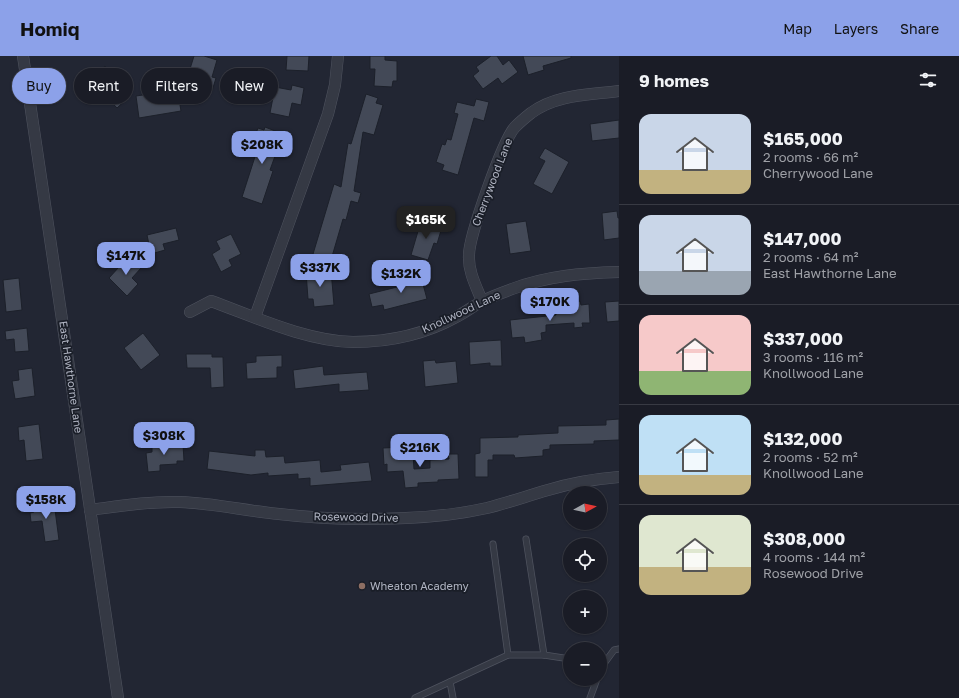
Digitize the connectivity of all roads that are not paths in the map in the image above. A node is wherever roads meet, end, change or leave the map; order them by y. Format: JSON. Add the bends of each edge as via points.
{"nodes":[{"id":1,"x":23,"y":56,"type":"edge"},
{"id":2,"x":338,"y":56,"type":"edge"},
{"id":3,"x":619,"y":91,"type":"edge"},
{"id":4,"x":619,"y":272,"type":"edge"},
{"id":5,"x":482,"y":301,"type":"junction"},
{"id":6,"x":190,"y":312,"type":"dead end"},
{"id":7,"x":255,"y":317,"type":"junction"},
{"id":8,"x":619,"y":477,"type":"edge"},
{"id":9,"x":90,"y":510,"type":"junction"},
{"id":10,"x":526,"y":539,"type":"dead end"},
{"id":11,"x":493,"y":544,"type":"dead end"},
{"id":12,"x":619,"y":649,"type":"edge"},
{"id":13,"x":508,"y":655,"type":"junction"},
{"id":14,"x":544,"y":655,"type":"junction"},
{"id":15,"x":563,"y":658,"type":"edge"},
{"id":16,"x":607,"y":658,"type":"edge"},
{"id":17,"x":450,"y":682,"type":"junction"},
{"id":18,"x":594,"y":686,"type":"edge"},
{"id":19,"x":423,"y":696,"type":"edge"},
{"id":20,"x":118,"y":698,"type":"edge"},
{"id":21,"x":415,"y":698,"type":"edge"},
{"id":22,"x":453,"y":698,"type":"edge"},
{"id":23,"x":590,"y":698,"type":"edge"}],
"edges":[{"from":1,"to":9,"type":"street","name":"East Hawthorne Lane"},
{"from":2,"to":7,"type":"street","via":[[336,85],[328,114]]},
{"from":3,"to":5,"type":"street","name":"Cherrywood Lane","via":[[563,98],[532,112],[515,127],[499,158],[470,244],[469,264]]},
{"from":4,"to":5,"type":"street","name":"Knollwood Lane","via":[[584,273],[552,278],[512,289]]},
{"from":5,"to":7,"type":"street","name":"Knollwood Lane","via":[[434,328],[408,336],[372,341],[351,342],[321,338]]},
{"from":6,"to":7,"type":"street","name":"Knollwood Lane","via":[[211,301]]},
{"from":8,"to":9,"type":"street","name":"Rosewood Drive","via":[[585,481],[506,503],[439,516],[357,519],[314,517],[179,502],[135,503]]},
{"from":9,"to":20,"type":"street","name":"East Hawthorne Lane"},
{"from":10,"to":14,"type":"lane"},
{"from":11,"to":13,"type":"lane"},
{"from":12,"to":16,"type":"lane","via":[[614,650]]},
{"from":13,"to":14,"type":"lane"},
{"from":13,"to":17,"type":"lane"},
{"from":14,"to":15,"type":"lane"},
{"from":17,"to":19,"type":"lane"},
{"from":17,"to":22,"type":"lane"},
{"from":18,"to":23,"type":"lane"},
{"from":19,"to":21,"type":"lane"}]}
